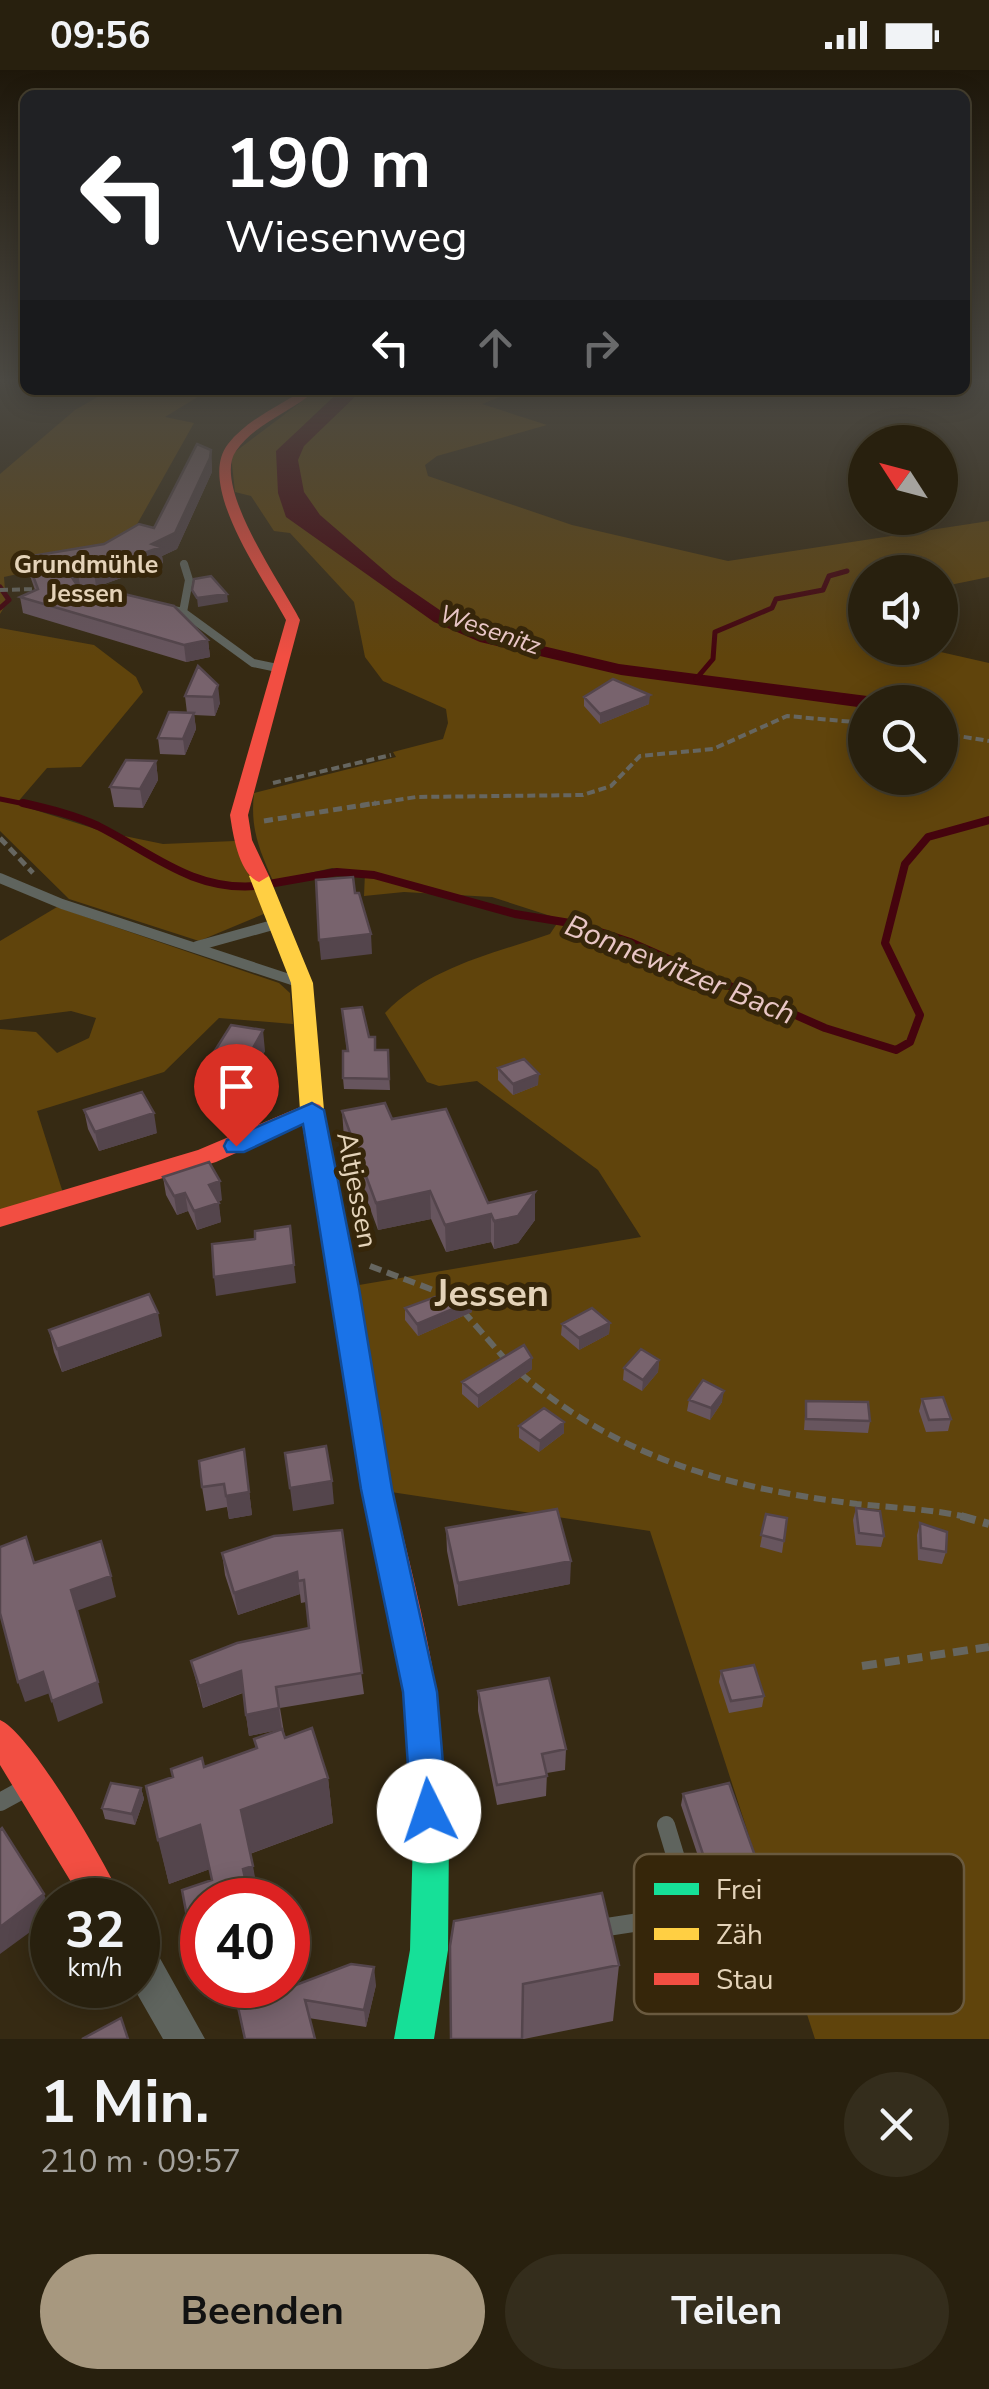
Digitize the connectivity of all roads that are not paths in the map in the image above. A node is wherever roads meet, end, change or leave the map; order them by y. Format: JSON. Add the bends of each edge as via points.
{"nodes":[{"id":1,"x":225,"y":473,"type":"edge"},
{"id":2,"x":184,"y":563,"type":"dead end"},
{"id":3,"x":152,"y":606,"type":"edge"},
{"id":4,"x":182,"y":612,"type":"junction"},
{"id":5,"x":282,"y":670,"type":"junction"},
{"id":6,"x":0,"y":878,"type":"edge"},
{"id":7,"x":281,"y":922,"type":"junction"},
{"id":8,"x":197,"y":946,"type":"junction"},
{"id":9,"x":302,"y":983,"type":"junction"},
{"id":10,"x":312,"y":1110,"type":"junction"},
{"id":11,"x":0,"y":1218,"type":"edge"},
{"id":12,"x":0,"y":1736,"type":"edge"},
{"id":13,"x":34,"y":1784,"type":"junction"},
{"id":14,"x":0,"y":1802,"type":"edge"},
{"id":15,"x":666,"y":1825,"type":"dead end"},
{"id":16,"x":675,"y":1854,"type":"edge"},
{"id":17,"x":90,"y":1878,"type":"edge"},
{"id":18,"x":634,"y":1923,"type":"edge"},
{"id":19,"x":577,"y":1932,"type":"edge"},
{"id":20,"x":160,"y":1996,"type":"edge"},
{"id":21,"x":185,"y":2039,"type":"edge"},
{"id":22,"x":414,"y":2039,"type":"edge"}],
"edges":[{"from":1,"to":5,"type":"street","name":"Altjessen","via":[[240,524],[293,620]]},
{"from":2,"to":4,"type":"lane","via":[[189,580]]},
{"from":3,"to":4,"type":"lane"},
{"from":4,"to":5,"type":"lane","via":[[254,663]]},
{"from":5,"to":7,"type":"street","name":"Altjessen","via":[[239,815],[243,840]]},
{"from":6,"to":8,"type":"lane"},
{"from":7,"to":8,"type":"lane"},
{"from":7,"to":9,"type":"street","name":"Altjessen"},
{"from":8,"to":9,"type":"lane"},
{"from":9,"to":10,"type":"street","name":"Altjessen"},
{"from":10,"to":11,"type":"street","via":[[207,1156]]},
{"from":10,"to":22,"type":"street","name":"Altjessen","via":[[376,1489],[420,1692],[437,1950]]},
{"from":12,"to":13,"type":"street"},
{"from":13,"to":14,"type":"lane"},
{"from":13,"to":17,"type":"street"},
{"from":15,"to":16,"type":"lane"},
{"from":18,"to":19,"type":"lane"},
{"from":20,"to":21,"type":"street"}]}
